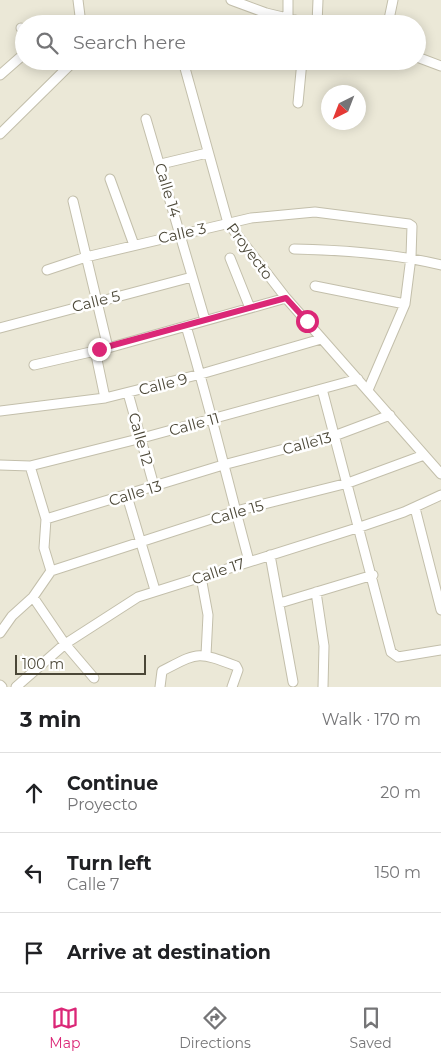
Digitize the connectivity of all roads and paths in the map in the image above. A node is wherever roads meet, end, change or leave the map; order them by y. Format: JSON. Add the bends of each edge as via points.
{"nodes":[{"id":1,"x":78,"y":0,"type":"edge"},
{"id":2,"x":232,"y":0,"type":"edge"},
{"id":3,"x":288,"y":0,"type":"edge"},
{"id":4,"x":318,"y":0,"type":"edge"},
{"id":5,"x":394,"y":0,"type":"edge"},
{"id":6,"x":80,"y":15,"type":"edge"},
{"id":7,"x":279,"y":15,"type":"edge"},
{"id":8,"x":288,"y":15,"type":"edge"},
{"id":9,"x":317,"y":15,"type":"edge"},
{"id":10,"x":390,"y":15,"type":"edge"},
{"id":11,"x":426,"y":60,"type":"edge"},
{"id":12,"x":15,"y":62,"type":"edge"},
{"id":13,"x":441,"y":66,"type":"edge"},
{"id":14,"x":65,"y":70,"type":"edge"},
{"id":15,"x":185,"y":70,"type":"edge"},
{"id":16,"x":301,"y":70,"type":"edge"},
{"id":17,"x":0,"y":74,"type":"edge"},
{"id":18,"x":298,"y":103,"type":"dead end"},
{"id":19,"x":146,"y":119,"type":"dead end"},
{"id":20,"x":0,"y":134,"type":"edge"},
{"id":21,"x":207,"y":153,"type":"junction"},
{"id":22,"x":161,"y":164,"type":"junction"},
{"id":23,"x":110,"y":179,"type":"dead end"},
{"id":24,"x":73,"y":201,"type":"dead end"},
{"id":25,"x":228,"y":223,"type":"junction"},
{"id":26,"x":181,"y":233,"type":"junction"},
{"id":27,"x":134,"y":245,"type":"junction"},
{"id":28,"x":294,"y":250,"type":"dead end"},
{"id":29,"x":86,"y":257,"type":"junction"},
{"id":30,"x":230,"y":258,"type":"dead end"},
{"id":31,"x":411,"y":258,"type":"junction"},
{"id":32,"x":441,"y":265,"type":"edge"},
{"id":33,"x":47,"y":270,"type":"dead end"},
{"id":34,"x":192,"y":277,"type":"junction"},
{"id":35,"x":315,"y":286,"type":"dead end"},
{"id":36,"x":286,"y":298,"type":"junction"},
{"id":37,"x":95,"y":301,"type":"junction"},
{"id":38,"x":405,"y":304,"type":"junction"},
{"id":39,"x":250,"y":308,"type":"junction"},
{"id":40,"x":205,"y":320,"type":"junction"},
{"id":41,"x":186,"y":326,"type":"junction"},
{"id":42,"x":0,"y":328,"type":"edge"},
{"id":43,"x":322,"y":339,"type":"junction"},
{"id":44,"x":108,"y":348,"type":"junction"},
{"id":45,"x":95,"y":350,"type":"junction"},
{"id":46,"x":34,"y":365,"type":"dead end"},
{"id":47,"x":200,"y":374,"type":"junction"},
{"id":48,"x":358,"y":378,"type":"junction"},
{"id":49,"x":322,"y":389,"type":"junction"},
{"id":50,"x":368,"y":390,"type":"junction"},
{"id":51,"x":128,"y":393,"type":"junction"},
{"id":52,"x":105,"y":398,"type":"junction"},
{"id":53,"x":0,"y":412,"type":"edge"},
{"id":54,"x":390,"y":415,"type":"junction"},
{"id":55,"x":213,"y":419,"type":"junction"},
{"id":56,"x":334,"y":436,"type":"junction"},
{"id":57,"x":142,"y":438,"type":"junction"},
{"id":58,"x":424,"y":455,"type":"junction"},
{"id":59,"x":0,"y":465,"type":"edge"},
{"id":60,"x":223,"y":465,"type":"junction"},
{"id":61,"x":30,"y":466,"type":"junction"},
{"id":62,"x":441,"y":474,"type":"edge"},
{"id":63,"x":348,"y":483,"type":"junction"},
{"id":64,"x":154,"y":486,"type":"junction"},
{"id":65,"x":441,"y":495,"type":"edge"},
{"id":66,"x":127,"y":496,"type":"junction"},
{"id":67,"x":415,"y":508,"type":"junction"},
{"id":68,"x":236,"y":512,"type":"junction"},
{"id":69,"x":46,"y":519,"type":"junction"},
{"id":70,"x":360,"y":527,"type":"junction"},
{"id":71,"x":141,"y":542,"type":"junction"},
{"id":72,"x":270,"y":554,"type":"junction"},
{"id":73,"x":249,"y":561,"type":"junction"},
{"id":74,"x":51,"y":571,"type":"junction"},
{"id":75,"x":373,"y":575,"type":"junction"},
{"id":76,"x":201,"y":577,"type":"junction"},
{"id":77,"x":155,"y":590,"type":"junction"},
{"id":78,"x":316,"y":592,"type":"junction"},
{"id":79,"x":33,"y":597,"type":"junction"},
{"id":80,"x":280,"y":603,"type":"junction"},
{"id":81,"x":441,"y":610,"type":"edge"},
{"id":82,"x":0,"y":633,"type":"edge"},
{"id":83,"x":65,"y":644,"type":"junction"},
{"id":84,"x":441,"y":650,"type":"edge"},
{"id":85,"x":206,"y":655,"type":"junction"},
{"id":86,"x":94,"y":678,"type":"dead end"},
{"id":87,"x":293,"y":682,"type":"dead end"},
{"id":88,"x":16,"y":687,"type":"edge"},
{"id":89,"x":160,"y":687,"type":"edge"},
{"id":90,"x":232,"y":687,"type":"edge"},
{"id":91,"x":323,"y":687,"type":"edge"}],
"edges":[{"from":1,"to":6,"type":"street"},
{"from":2,"to":7,"type":"street"},
{"from":3,"to":8,"type":"street"},
{"from":4,"to":9,"type":"street"},
{"from":5,"to":10,"type":"street"},
{"from":11,"to":13,"type":"street"},
{"from":12,"to":17,"type":"street"},
{"from":14,"to":20,"type":"street"},
{"from":15,"to":21,"type":"street","name":"Proyecto"},
{"from":16,"to":18,"type":"street"},
{"from":19,"to":22,"type":"street","name":"Calle 14"},
{"from":21,"to":22,"type":"street"},
{"from":21,"to":25,"type":"street","name":"Proyecto"},
{"from":22,"to":26,"type":"street","name":"Calle 14"},
{"from":23,"to":27,"type":"street"},
{"from":24,"to":29,"type":"street"},
{"from":25,"to":26,"type":"street","name":"Calle 3"},
{"from":25,"to":31,"type":"street","name":"Calle 3","via":[[315,212],[409,224],[412,226]]},
{"from":25,"to":36,"type":"street","name":"Proyecto"},
{"from":26,"to":27,"type":"street","name":"Calle 3"},
{"from":26,"to":34,"type":"street","name":"Calle 14"},
{"from":27,"to":29,"type":"street","name":"Calle 3"},
{"from":28,"to":31,"type":"street","via":[[337,250]]},
{"from":29,"to":33,"type":"street","name":"Calle 3"},
{"from":29,"to":37,"type":"street"},
{"from":30,"to":39,"type":"street"},
{"from":31,"to":32,"type":"street"},
{"from":31,"to":38,"type":"street"},
{"from":34,"to":37,"type":"street","name":"Calle 5"},
{"from":34,"to":40,"type":"street","name":"Calle 14"},
{"from":35,"to":38,"type":"street"},
{"from":36,"to":39,"type":"street"},
{"from":36,"to":43,"type":"street","name":"Proyecto"},
{"from":37,"to":42,"type":"street","name":"Calle 5"},
{"from":37,"to":44,"type":"street"},
{"from":38,"to":50,"type":"street"},
{"from":39,"to":40,"type":"street"},
{"from":40,"to":41,"type":"street"},
{"from":41,"to":44,"type":"street"},
{"from":41,"to":47,"type":"street"},
{"from":43,"to":47,"type":"street","name":"Calle 9"},
{"from":43,"to":48,"type":"street","name":"Proyecto"},
{"from":44,"to":45,"type":"street"},
{"from":45,"to":46,"type":"street"},
{"from":45,"to":52,"type":"street"},
{"from":47,"to":51,"type":"street","name":"Calle 9"},
{"from":47,"to":55,"type":"street"},
{"from":48,"to":49,"type":"street","name":"Calle 11"},
{"from":48,"to":50,"type":"street","name":"Proyecto"},
{"from":49,"to":55,"type":"street","name":"Calle 11"},
{"from":49,"to":56,"type":"street"},
{"from":50,"to":54,"type":"street","name":"Proyecto"},
{"from":51,"to":52,"type":"street","name":"Calle 9"},
{"from":51,"to":57,"type":"street","name":"Calle 12"},
{"from":52,"to":53,"type":"street","name":"Calle 9"},
{"from":54,"to":56,"type":"street","name":"Calle13"},
{"from":54,"to":58,"type":"street","name":"Proyecto"},
{"from":55,"to":57,"type":"street","name":"Calle 11"},
{"from":55,"to":60,"type":"street"},
{"from":56,"to":60,"type":"street","name":"Calle13"},
{"from":56,"to":63,"type":"street"},
{"from":57,"to":61,"type":"street","name":"Calle 11"},
{"from":57,"to":64,"type":"street","name":"Calle 12"},
{"from":58,"to":62,"type":"street","name":"Proyecto"},
{"from":58,"to":63,"type":"street","name":"Calle 15"},
{"from":59,"to":61,"type":"street","name":"Calle 11"},
{"from":60,"to":64,"type":"street","name":"Calle 13"},
{"from":60,"to":68,"type":"street"},
{"from":61,"to":69,"type":"street"},
{"from":63,"to":68,"type":"street","name":"Calle 15"},
{"from":63,"to":70,"type":"street"},
{"from":64,"to":66,"type":"street","name":"Calle 13"},
{"from":65,"to":67,"type":"street","name":"Calle 17"},
{"from":66,"to":69,"type":"street","name":"Calle 13"},
{"from":66,"to":71,"type":"street"},
{"from":67,"to":70,"type":"street","name":"Calle 17"},
{"from":67,"to":81,"type":"street"},
{"from":68,"to":71,"type":"street","name":"Calle 15"},
{"from":68,"to":73,"type":"street"},
{"from":69,"to":74,"type":"street","via":[[44,548]]},
{"from":70,"to":72,"type":"street","name":"Calle 17"},
{"from":70,"to":75,"type":"street"},
{"from":71,"to":74,"type":"street","name":"Calle 15"},
{"from":71,"to":77,"type":"street"},
{"from":72,"to":73,"type":"street","name":"Calle 17"},
{"from":72,"to":80,"type":"street"},
{"from":73,"to":76,"type":"street","name":"Calle 17"},
{"from":74,"to":79,"type":"street"},
{"from":75,"to":78,"type":"street"},
{"from":75,"to":84,"type":"street","via":[[392,652],[398,657]]},
{"from":76,"to":77,"type":"street","name":"Calle 17"},
{"from":76,"to":85,"type":"street","via":[[208,615]]},
{"from":77,"to":83,"type":"street","name":"Calle 17","via":[[131,600]]},
{"from":78,"to":80,"type":"street"},
{"from":78,"to":91,"type":"street","via":[[324,646]]},
{"from":79,"to":82,"type":"street","via":[[12,616]]},
{"from":79,"to":83,"type":"street"},
{"from":80,"to":87,"type":"street"},
{"from":83,"to":86,"type":"street"},
{"from":83,"to":88,"type":"street","name":"Calle 17"},
{"from":85,"to":89,"type":"street","via":[[196,655],[162,671]]},
{"from":85,"to":90,"type":"street","via":[[236,666],[238,670]]}]}
